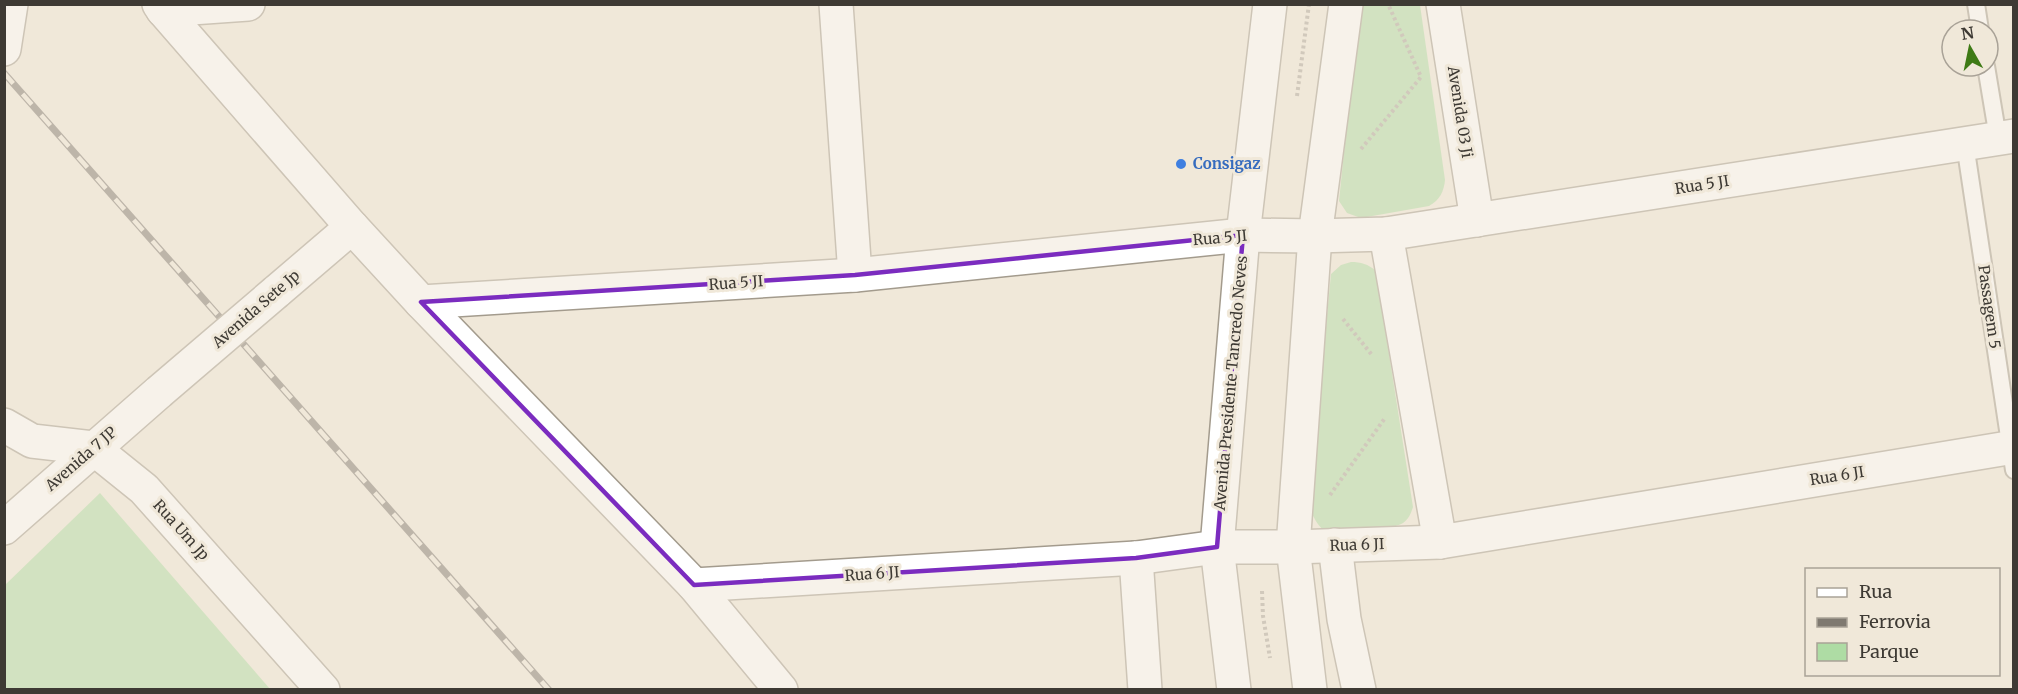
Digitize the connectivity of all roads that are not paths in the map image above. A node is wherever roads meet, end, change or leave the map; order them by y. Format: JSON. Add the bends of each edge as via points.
{"nodes":[{"id":1,"x":11,"y":4,"type":"edge"},
{"id":2,"x":248,"y":4,"type":"edge"},
{"id":3,"x":836,"y":4,"type":"edge"},
{"id":4,"x":1270,"y":4,"type":"edge"},
{"id":5,"x":1346,"y":4,"type":"edge"},
{"id":6,"x":1443,"y":4,"type":"edge"},
{"id":7,"x":161,"y":7,"type":"edge"},
{"id":8,"x":4,"y":49,"type":"edge"},
{"id":9,"x":1989,"y":78,"type":"edge"},
{"id":10,"x":2006,"y":137,"type":"edge"},
{"id":11,"x":1965,"y":144,"type":"junction"},
{"id":12,"x":1477,"y":220,"type":"junction"},
{"id":13,"x":352,"y":227,"type":"junction"},
{"id":14,"x":1386,"y":234,"type":"junction"},
{"id":15,"x":1243,"y":235,"type":"junction"},
{"id":16,"x":1316,"y":236,"type":"junction"},
{"id":17,"x":855,"y":275,"type":"junction"},
{"id":18,"x":421,"y":302,"type":"junction"},
{"id":19,"x":159,"y":392,"type":"joint"},
{"id":20,"x":4,"y":425,"type":"edge"},
{"id":21,"x":93,"y":448,"type":"junction"},
{"id":22,"x":2012,"y":455,"type":"edge"},
{"id":23,"x":4,"y":528,"type":"edge"},
{"id":24,"x":1440,"y":542,"type":"junction"},
{"id":25,"x":1335,"y":545,"type":"junction"},
{"id":26,"x":1217,"y":547,"type":"junction"},
{"id":27,"x":1293,"y":547,"type":"junction"},
{"id":28,"x":1136,"y":558,"type":"junction"},
{"id":29,"x":694,"y":585,"type":"junction"},
{"id":30,"x":323,"y":690,"type":"edge"},
{"id":31,"x":781,"y":690,"type":"edge"},
{"id":32,"x":1145,"y":690,"type":"edge"},
{"id":33,"x":1234,"y":690,"type":"edge"},
{"id":34,"x":1310,"y":690,"type":"edge"},
{"id":35,"x":1359,"y":690,"type":"edge"}],
"edges":[{"from":1,"to":8,"type":"street"},
{"from":2,"to":7,"type":"street"},
{"from":3,"to":17,"type":"street"},
{"from":4,"to":15,"type":"street","name":"Avenida Presidente Tancredo Neves"},
{"from":5,"to":16,"type":"street"},
{"from":6,"to":12,"type":"street","name":"Avenida 03 Ji"},
{"from":7,"to":13,"type":"street"},
{"from":9,"to":10,"type":"lane"},
{"from":10,"to":11,"type":"street","name":"Rua 5 JI"},
{"from":11,"to":12,"type":"street","name":"Rua 5 JI"},
{"from":11,"to":22,"type":"lane","name":"Passagem 5"},
{"from":12,"to":14,"type":"street","name":"Rua 5 JI"},
{"from":13,"to":18,"type":"street"},
{"from":13,"to":19,"type":"street","name":"Avenida Sete Jp","bridge":true},
{"from":14,"to":16,"type":"street","name":"Rua 5 JI"},
{"from":14,"to":24,"type":"street"},
{"from":15,"to":16,"type":"street","name":"Rua 5 JI"},
{"from":15,"to":17,"type":"street","name":"Rua 5 JI"},
{"from":15,"to":26,"type":"street","name":"Avenida Presidente Tancredo Neves"},
{"from":16,"to":27,"type":"street"},
{"from":17,"to":18,"type":"street","name":"Rua 5 JI"},
{"from":18,"to":29,"type":"street"},
{"from":19,"to":21,"type":"street","name":"Avenida 7 JP"},
{"from":20,"to":21,"type":"street","via":[[32,441]]},
{"from":21,"to":23,"type":"street","name":"Avenida 7 JP"},
{"from":21,"to":30,"type":"street","name":"Rua Um Jp","via":[[144,489]]},
{"from":22,"to":24,"type":"street","name":"Rua 6 JI"},
{"from":24,"to":25,"type":"street","name":"Rua 6 JI"},
{"from":25,"to":27,"type":"street","name":"Rua 6 JI"},
{"from":25,"to":35,"type":"street","via":[[1344,620]]},
{"from":26,"to":27,"type":"street","name":"Rua 6 JI"},
{"from":26,"to":28,"type":"street","name":"Rua 6 JI"},
{"from":26,"to":33,"type":"street","name":"Avenida Presidente Tancredo Neves"},
{"from":27,"to":34,"type":"street"},
{"from":28,"to":29,"type":"street","name":"Rua 6 JI"},
{"from":28,"to":32,"type":"street"},
{"from":29,"to":31,"type":"street"}]}
